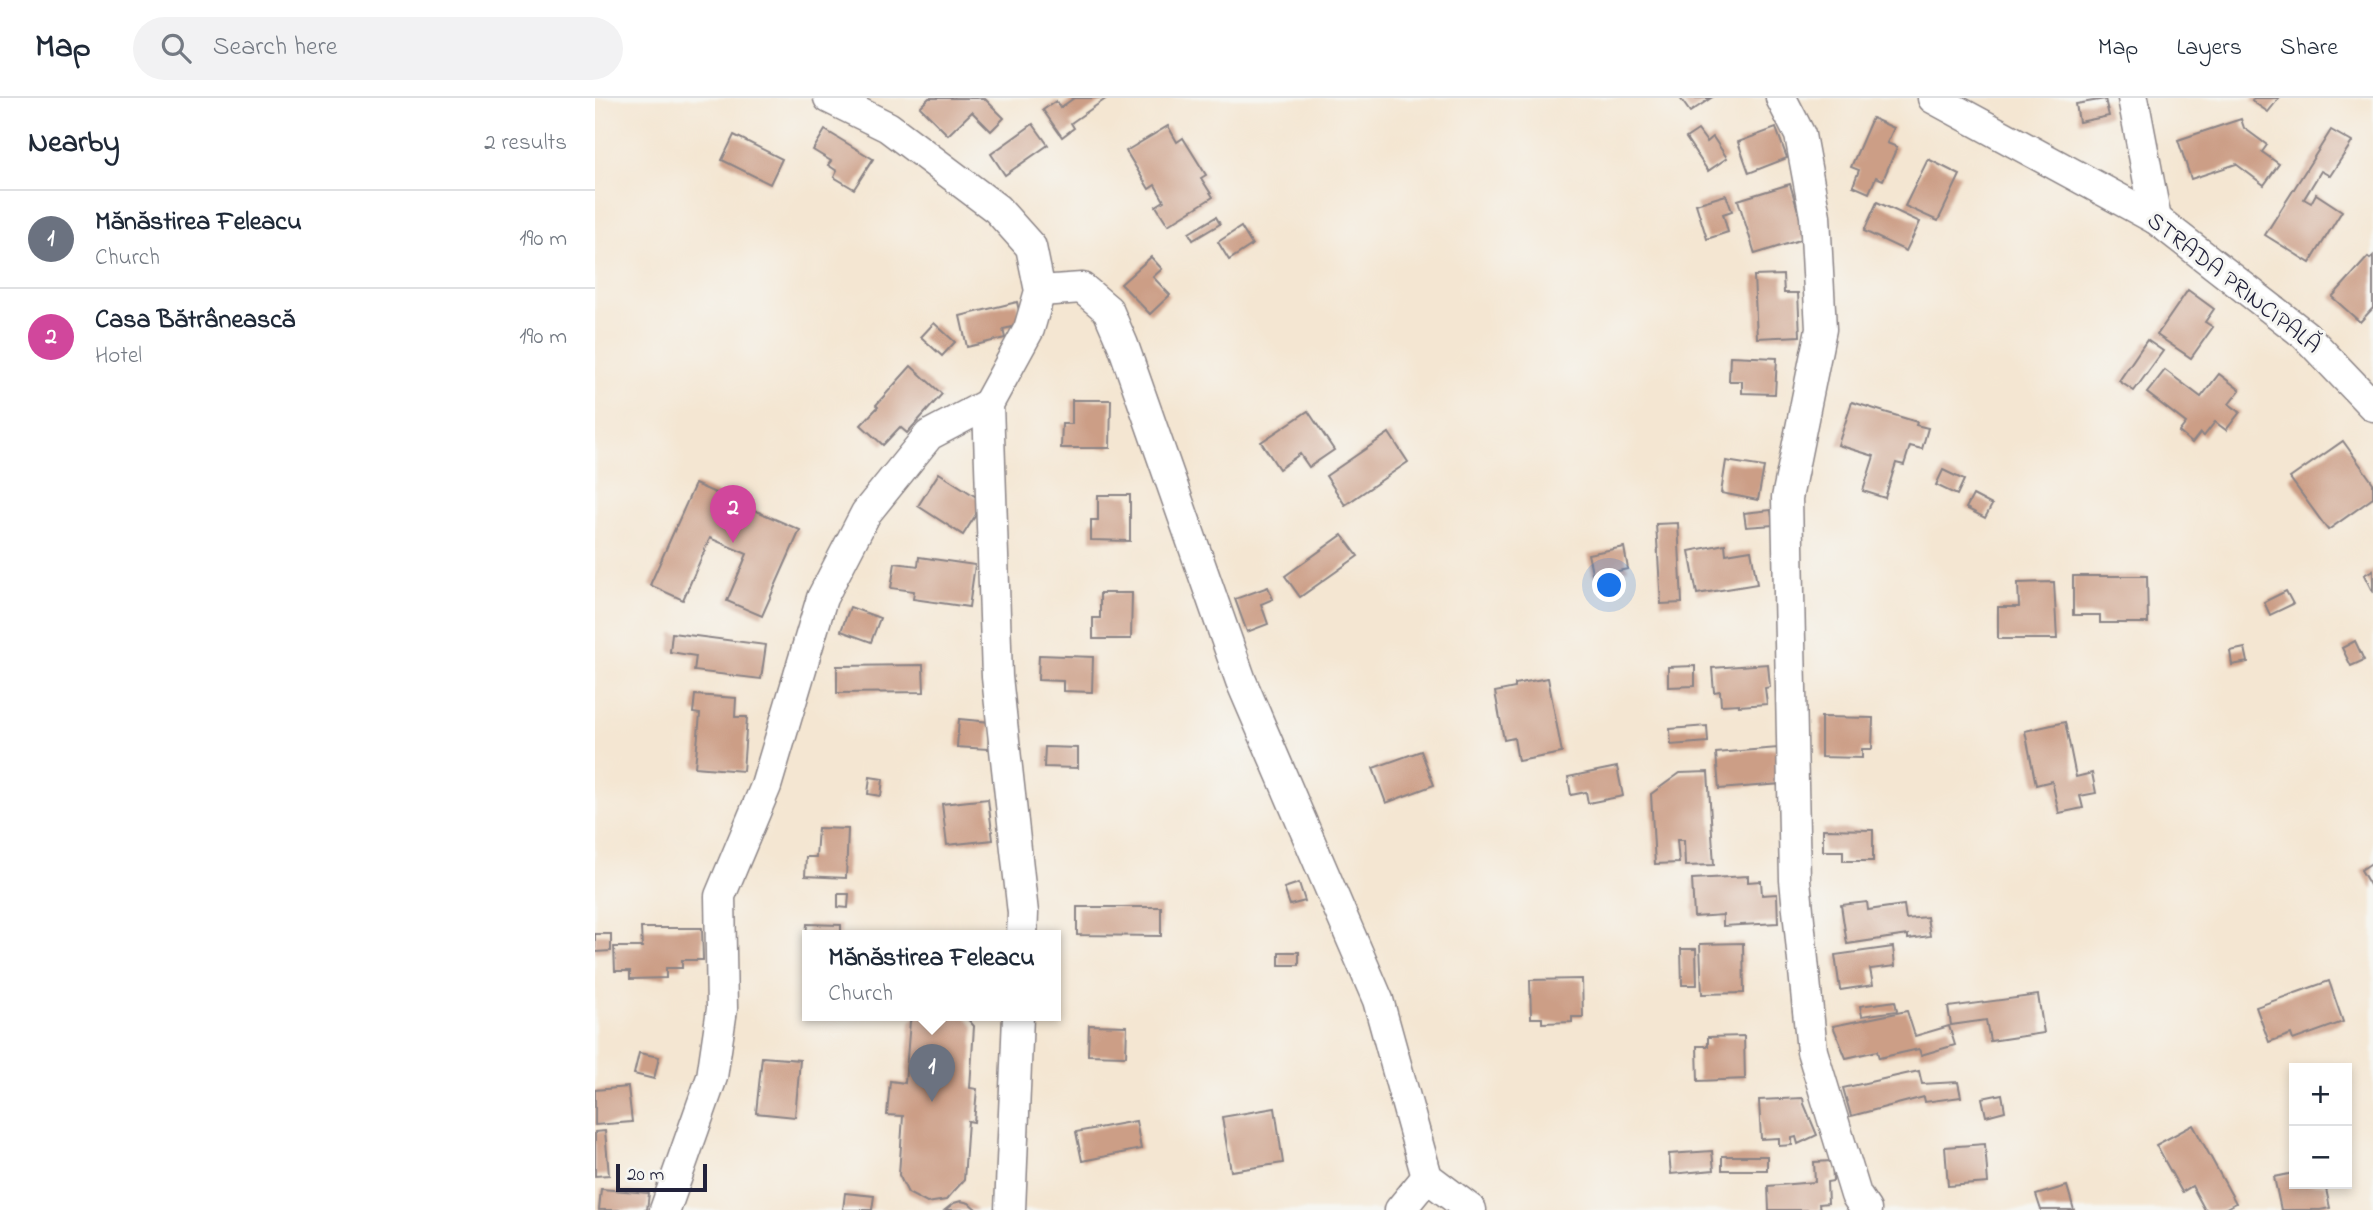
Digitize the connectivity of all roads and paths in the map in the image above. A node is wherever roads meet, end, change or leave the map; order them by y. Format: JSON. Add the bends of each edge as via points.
{"nodes":[{"id":1,"x":829,"y":98,"type":"edge"},
{"id":2,"x":1781,"y":98,"type":"edge"},
{"id":3,"x":1933,"y":98,"type":"edge"},
{"id":4,"x":2133,"y":98,"type":"edge"},
{"id":5,"x":2157,"y":219,"type":"junction"},
{"id":6,"x":1040,"y":291,"type":"junction"},
{"id":7,"x":988,"y":404,"type":"junction"},
{"id":8,"x":2373,"y":406,"type":"edge"},
{"id":9,"x":1022,"y":930,"type":"edge"},
{"id":10,"x":1018,"y":1021,"type":"edge"},
{"id":11,"x":1427,"y":1177,"type":"junction"},
{"id":12,"x":665,"y":1210,"type":"edge"},
{"id":13,"x":1010,"y":1210,"type":"edge"},
{"id":14,"x":1401,"y":1210,"type":"edge"},
{"id":15,"x":1471,"y":1210,"type":"edge"},
{"id":16,"x":1866,"y":1210,"type":"edge"}],
"edges":[{"from":1,"to":6,"type":"street","via":[[888,127],[997,209],[1031,247]]},
{"from":2,"to":16,"type":"street","via":[[1800,135],[1815,216],[1821,328],[1787,498],[1795,880],[1812,1051],[1856,1195]]},
{"from":3,"to":5,"type":"street","name":"STRADA PRINCIPALĂ"},
{"from":4,"to":5,"type":"street"},
{"from":5,"to":8,"type":"street","name":"STRADA PRINCIPALĂ","via":[[2305,335]]},
{"from":6,"to":7,"type":"street","via":[[1029,328]]},
{"from":6,"to":11,"type":"street","via":[[1082,288],[1108,310],[1241,681],[1378,1000]]},
{"from":7,"to":9,"type":"street","via":[[997,677]]},
{"from":7,"to":12,"type":"street","via":[[929,435],[866,513],[822,598],[766,786],[720,896],[722,1009],[712,1077]]},
{"from":10,"to":13,"type":"street"},
{"from":11,"to":14,"type":"street"},
{"from":11,"to":15,"type":"street"}]}
